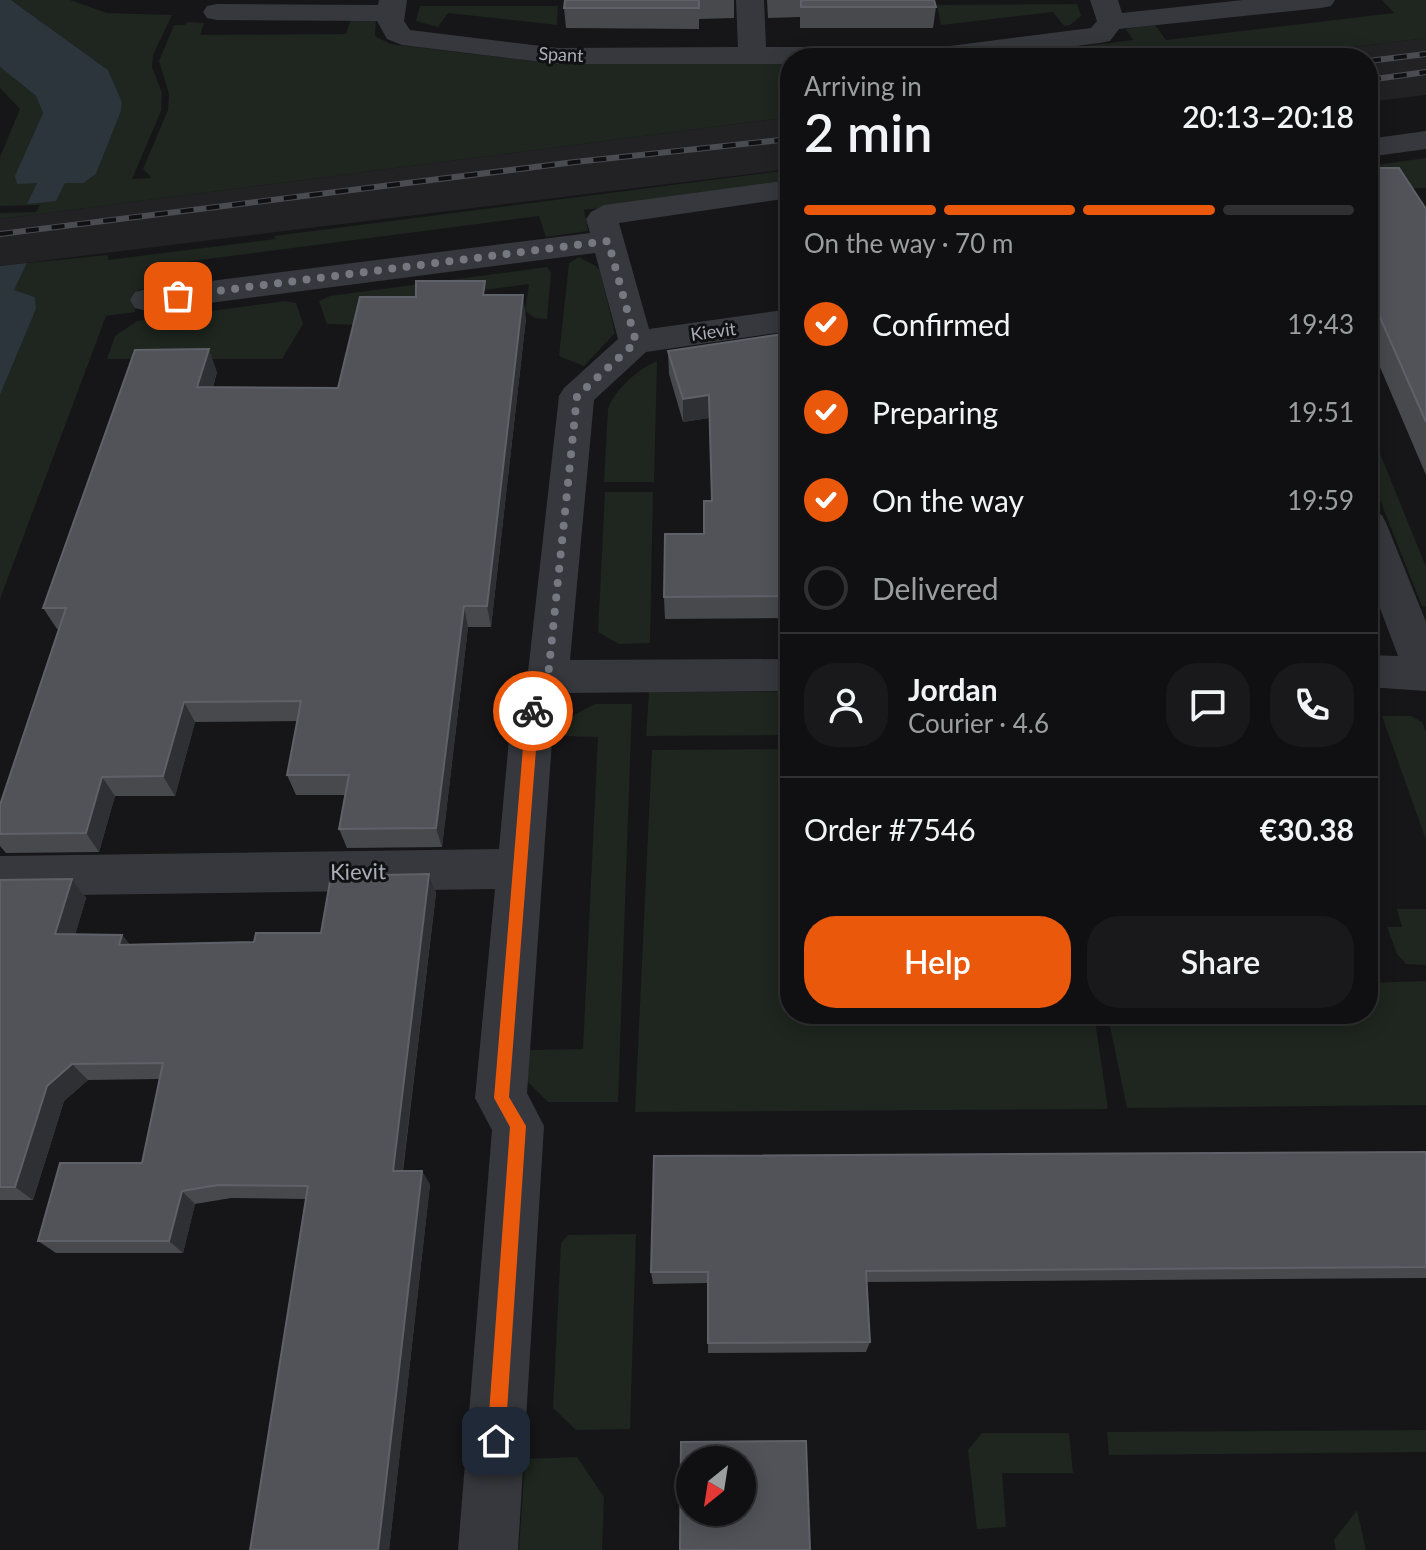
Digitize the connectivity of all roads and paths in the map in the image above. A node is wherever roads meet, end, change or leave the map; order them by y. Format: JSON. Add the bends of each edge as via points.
{"nodes":[{"id":1,"x":750,"y":0,"type":"edge"},
{"id":2,"x":1321,"y":0,"type":"edge"},
{"id":3,"x":391,"y":6,"type":"edge"},
{"id":4,"x":1107,"y":11,"type":"edge"},
{"id":5,"x":217,"y":12,"type":"dead end"},
{"id":6,"x":997,"y":48,"type":"edge"},
{"id":7,"x":752,"y":56,"type":"junction"},
{"id":8,"x":780,"y":56,"type":"edge"},
{"id":9,"x":1426,"y":140,"type":"edge"},
{"id":10,"x":1378,"y":147,"type":"edge"},
{"id":11,"x":780,"y":190,"type":"edge"},
{"id":12,"x":608,"y":241,"type":"junction"},
{"id":13,"x":147,"y":300,"type":"dead end"},
{"id":14,"x":780,"y":321,"type":"edge"},
{"id":15,"x":636,"y":342,"type":"junction"},
{"id":16,"x":1378,"y":551,"type":"edge"},
{"id":17,"x":1378,"y":672,"type":"edge"},
{"id":18,"x":1426,"y":674,"type":"edge"},
{"id":19,"x":780,"y":675,"type":"edge"},
{"id":20,"x":548,"y":677,"type":"junction"},
{"id":21,"x":519,"y":869,"type":"junction"},
{"id":22,"x":0,"y":876,"type":"edge"},
{"id":23,"x":488,"y":1550,"type":"edge"}],
"edges":[{"from":1,"to":7,"type":"street"},
{"from":2,"to":4,"type":"street","name":"Spant"},
{"from":3,"to":5,"type":"street","name":"Spant"},
{"from":3,"to":7,"type":"street","name":"Spant","via":[[390,27],[402,37],[558,56]]},
{"from":4,"to":6,"type":"street","name":"Spant","via":[[1100,35]]},
{"from":7,"to":8,"type":"street","name":"Spant"},
{"from":9,"to":10,"type":"street"},
{"from":11,"to":12,"type":"street","via":[[615,212],[602,219]]},
{"from":12,"to":13,"type":"street"},
{"from":12,"to":15,"type":"street"},
{"from":14,"to":15,"type":"street","name":"Kievit"},
{"from":15,"to":20,"type":"street","via":[[577,396]]},
{"from":16,"to":18,"type":"street"},
{"from":17,"to":18,"type":"street"},
{"from":19,"to":20,"type":"street"},
{"from":20,"to":21,"type":"street","via":[[534,695]]},
{"from":21,"to":22,"type":"street","name":"Kievit"},
{"from":21,"to":23,"type":"street","via":[[501,1098],[518,1126]]}]}
